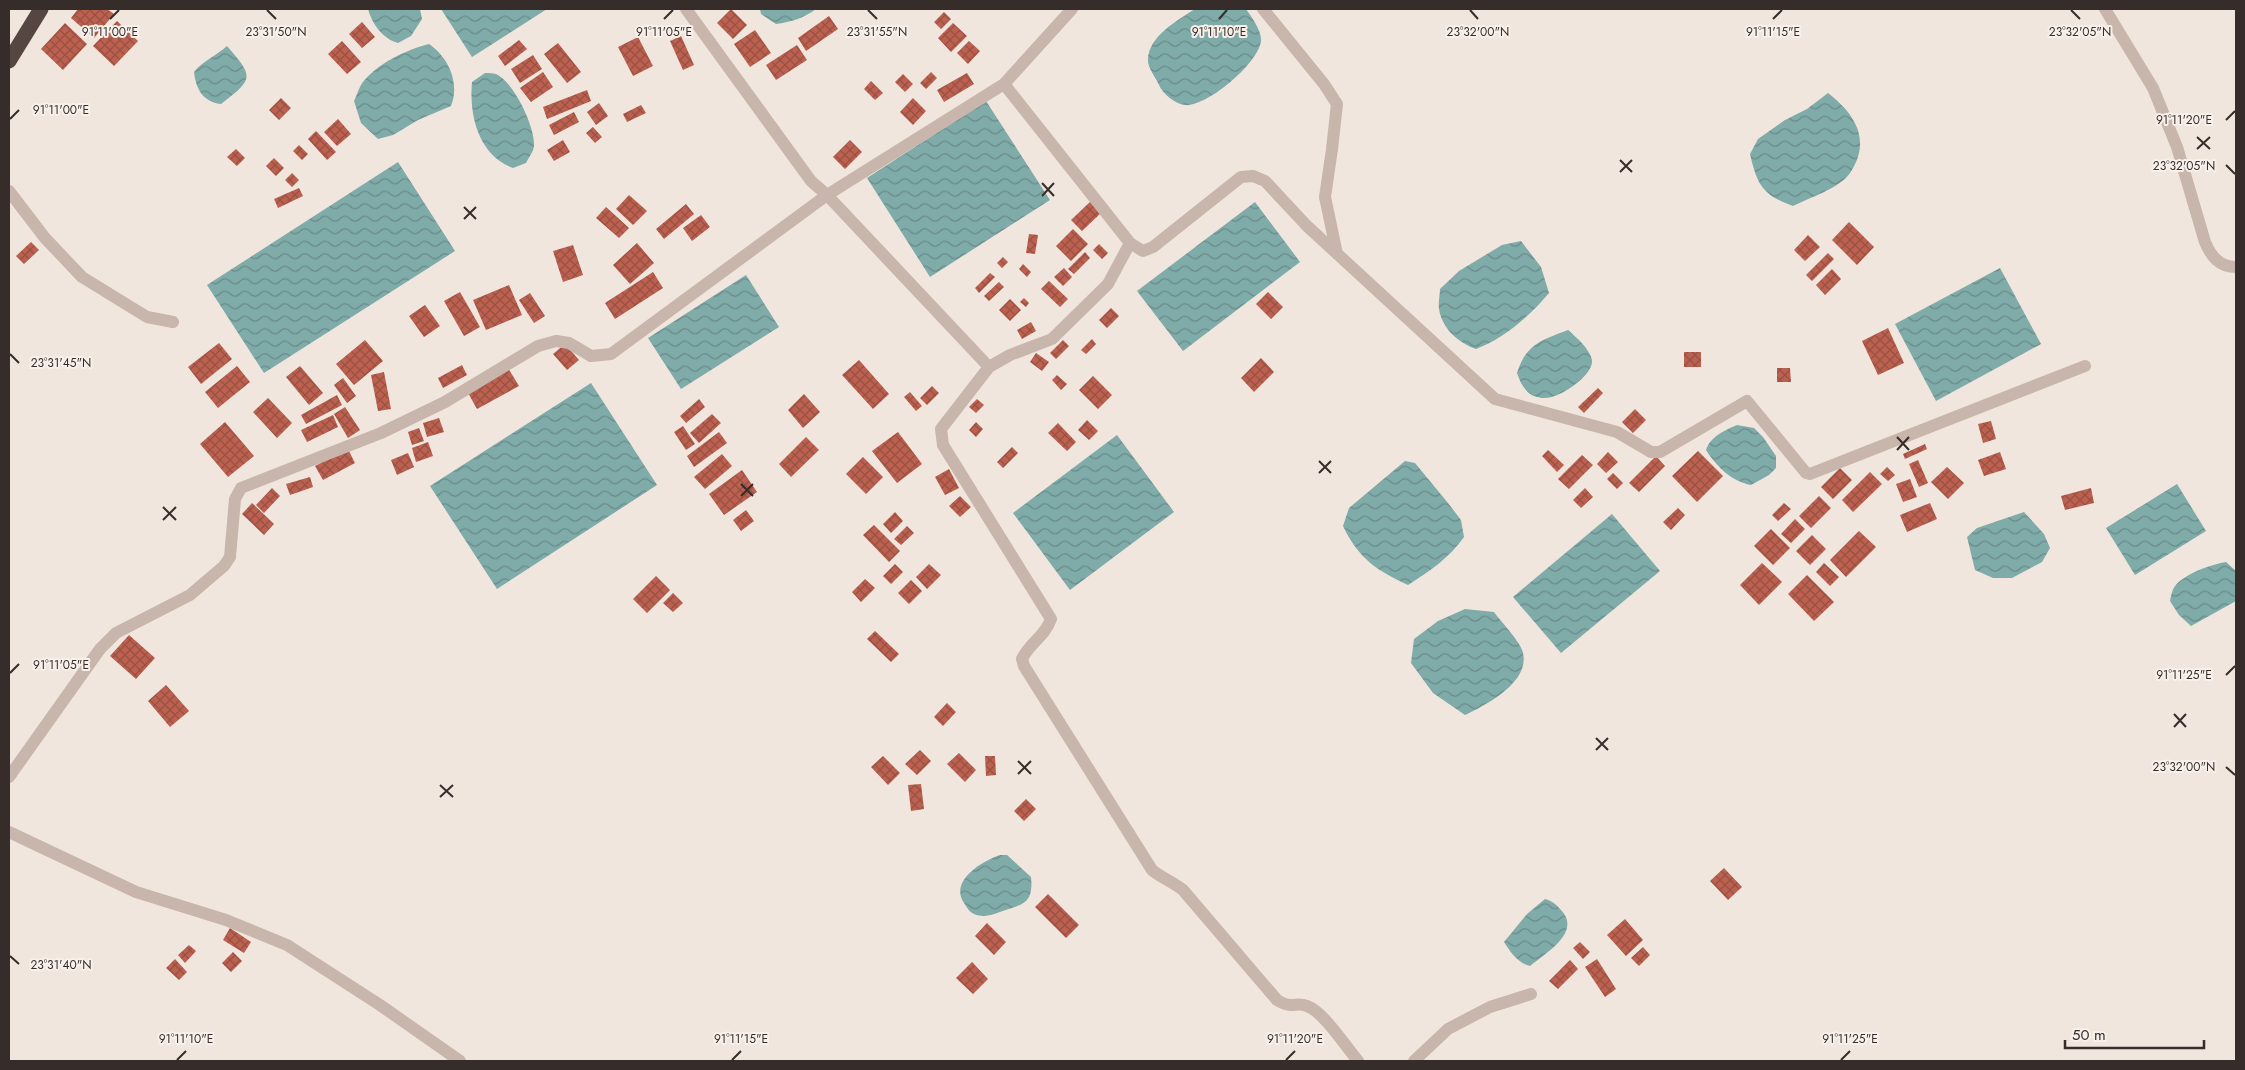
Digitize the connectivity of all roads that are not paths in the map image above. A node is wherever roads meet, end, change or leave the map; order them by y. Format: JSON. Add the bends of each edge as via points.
{"nodes":[{"id":1,"x":41,"y":9,"type":"edge"},
{"id":2,"x":686,"y":9,"type":"edge"},
{"id":3,"x":1072,"y":9,"type":"edge"},
{"id":4,"x":1264,"y":9,"type":"edge"},
{"id":5,"x":2105,"y":9,"type":"edge"},
{"id":6,"x":9,"y":61,"type":"edge"},
{"id":7,"x":1004,"y":84,"type":"junction"},
{"id":8,"x":9,"y":191,"type":"edge"},
{"id":9,"x":827,"y":195,"type":"junction"},
{"id":10,"x":1130,"y":243,"type":"junction"},
{"id":11,"x":1337,"y":254,"type":"junction"},
{"id":12,"x":2236,"y":267,"type":"edge"},
{"id":13,"x":173,"y":322,"type":"dead end"},
{"id":14,"x":2085,"y":366,"type":"dead end"},
{"id":15,"x":989,"y":367,"type":"junction"},
{"id":16,"x":9,"y":777,"type":"edge"},
{"id":17,"x":9,"y":832,"type":"edge"},
{"id":18,"x":1531,"y":994,"type":"dead end"},
{"id":19,"x":460,"y":1061,"type":"edge"},
{"id":20,"x":1358,"y":1061,"type":"edge"},
{"id":21,"x":1414,"y":1061,"type":"edge"}],
"edges":[{"from":1,"to":6,"type":"highway"},
{"from":2,"to":9,"type":"street","via":[[810,181]]},
{"from":3,"to":7,"type":"street"},
{"from":4,"to":11,"type":"street","via":[[1337,104],[1325,197]]},
{"from":5,"to":12,"type":"street","via":[[2153,88],[2177,146],[2211,255],[2228,267]]},
{"from":7,"to":9,"type":"street"},
{"from":7,"to":10,"type":"street"},
{"from":8,"to":13,"type":"street","via":[[45,238],[82,277],[147,317]]},
{"from":9,"to":15,"type":"street"},
{"from":9,"to":16,"type":"street","via":[[611,354],[591,356],[569,343],[556,341],[538,346],[445,402],[381,433],[242,488],[235,499],[230,557],[224,566],[190,595],[116,633],[100,649]]},
{"from":10,"to":11,"type":"street","via":[[1143,251],[1153,247],[1241,177],[1253,176],[1265,181]]},
{"from":10,"to":15,"type":"street","via":[[1108,284],[1052,339]]},
{"from":11,"to":14,"type":"street","via":[[1495,399],[1617,432],[1656,453],[1747,401],[1810,474]]},
{"from":15,"to":20,"type":"street","via":[[941,429],[943,445],[1051,619],[1047,631],[1027,649],[1022,659],[1024,666],[1152,870],[1183,890],[1277,1000],[1287,1006],[1305,1005],[1316,1011]]},
{"from":17,"to":19,"type":"street","via":[[136,892],[226,920],[287,945]]},
{"from":18,"to":21,"type":"street","via":[[1490,1007],[1448,1030]]}]}
